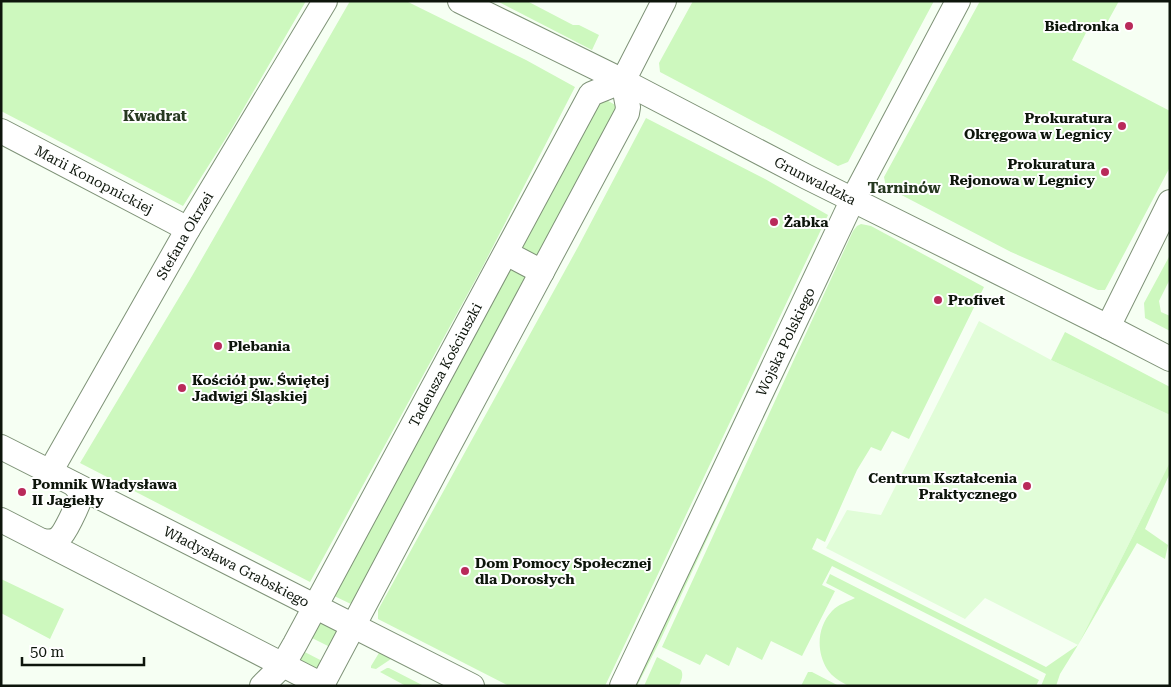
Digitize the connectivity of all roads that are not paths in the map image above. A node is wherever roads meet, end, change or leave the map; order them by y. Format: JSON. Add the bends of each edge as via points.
{"nodes":[{"id":1,"x":325,"y":1,"type":"edge"},
{"id":2,"x":460,"y":1,"type":"edge"},
{"id":3,"x":664,"y":1,"type":"edge"},
{"id":4,"x":958,"y":1,"type":"edge"},
{"id":5,"x":623,"y":81,"type":"junction"},
{"id":6,"x":1,"y":131,"type":"edge"},
{"id":7,"x":853,"y":200,"type":"junction"},
{"id":8,"x":1170,"y":202,"type":"edge"},
{"id":9,"x":188,"y":229,"type":"junction"},
{"id":10,"x":506,"y":253,"type":"junction"},
{"id":11,"x":542,"y":272,"type":"junction"},
{"id":12,"x":1108,"y":327,"type":"junction"},
{"id":13,"x":1170,"y":360,"type":"edge"},
{"id":14,"x":3,"y":449,"type":"edge"},
{"id":15,"x":50,"y":472,"type":"junction"},
{"id":16,"x":76,"y":485,"type":"junction"},
{"id":17,"x":1,"y":520,"type":"edge"},
{"id":18,"x":43,"y":542,"type":"junction"},
{"id":19,"x":315,"y":607,"type":"junction"},
{"id":20,"x":354,"y":626,"type":"junction"},
{"id":21,"x":283,"y":665,"type":"junction"},
{"id":22,"x":323,"y":685,"type":"edge"},
{"id":23,"x":262,"y":686,"type":"edge"},
{"id":24,"x":472,"y":686,"type":"edge"},
{"id":25,"x":622,"y":686,"type":"edge"}],
"edges":[{"from":1,"to":9,"type":"street","name":"Stefana Okrzei"},
{"from":2,"to":5,"type":"street","name":"Grunwaldzka"},
{"from":3,"to":5,"type":"street"},
{"from":4,"to":7,"type":"street","name":"Wojska Polskiego"},
{"from":5,"to":7,"type":"street","name":"Grunwaldzka"},
{"from":5,"to":10,"type":"street","name":"Tadeusza Kościuszki","via":[[591,94]]},
{"from":5,"to":11,"type":"street","via":[[627,113]]},
{"from":6,"to":9,"type":"street","name":"Marii Konopnickiej"},
{"from":7,"to":12,"type":"street","name":"Grunwaldzka"},
{"from":7,"to":25,"type":"street","name":"Wojska Polskiego"},
{"from":8,"to":12,"type":"street"},
{"from":9,"to":15,"type":"street","name":"Stefana Okrzei"},
{"from":10,"to":11,"type":"street"},
{"from":10,"to":19,"type":"street","name":"Tadeusza Kościuszki"},
{"from":11,"to":20,"type":"street"},
{"from":12,"to":13,"type":"street","name":"Grunwaldzka"},
{"from":14,"to":15,"type":"street","name":"Władysława Grabskiego"},
{"from":15,"to":16,"type":"street","name":"Władysława Grabskiego"},
{"from":16,"to":18,"type":"street","via":[[80,498],[63,534],[53,541]]},
{"from":16,"to":19,"type":"street","name":"Władysława Grabskiego"},
{"from":17,"to":18,"type":"street"},
{"from":18,"to":21,"type":"street"},
{"from":19,"to":20,"type":"street","name":"Władysława Grabskiego"},
{"from":19,"to":21,"type":"street","name":"Tadeusza Kościuszki"},
{"from":20,"to":22,"type":"street"},
{"from":20,"to":24,"type":"street","name":"Władysława Grabskiego"},
{"from":21,"to":22,"type":"street"},
{"from":21,"to":23,"type":"street","name":"Tadeusza Kościuszki"}]}
